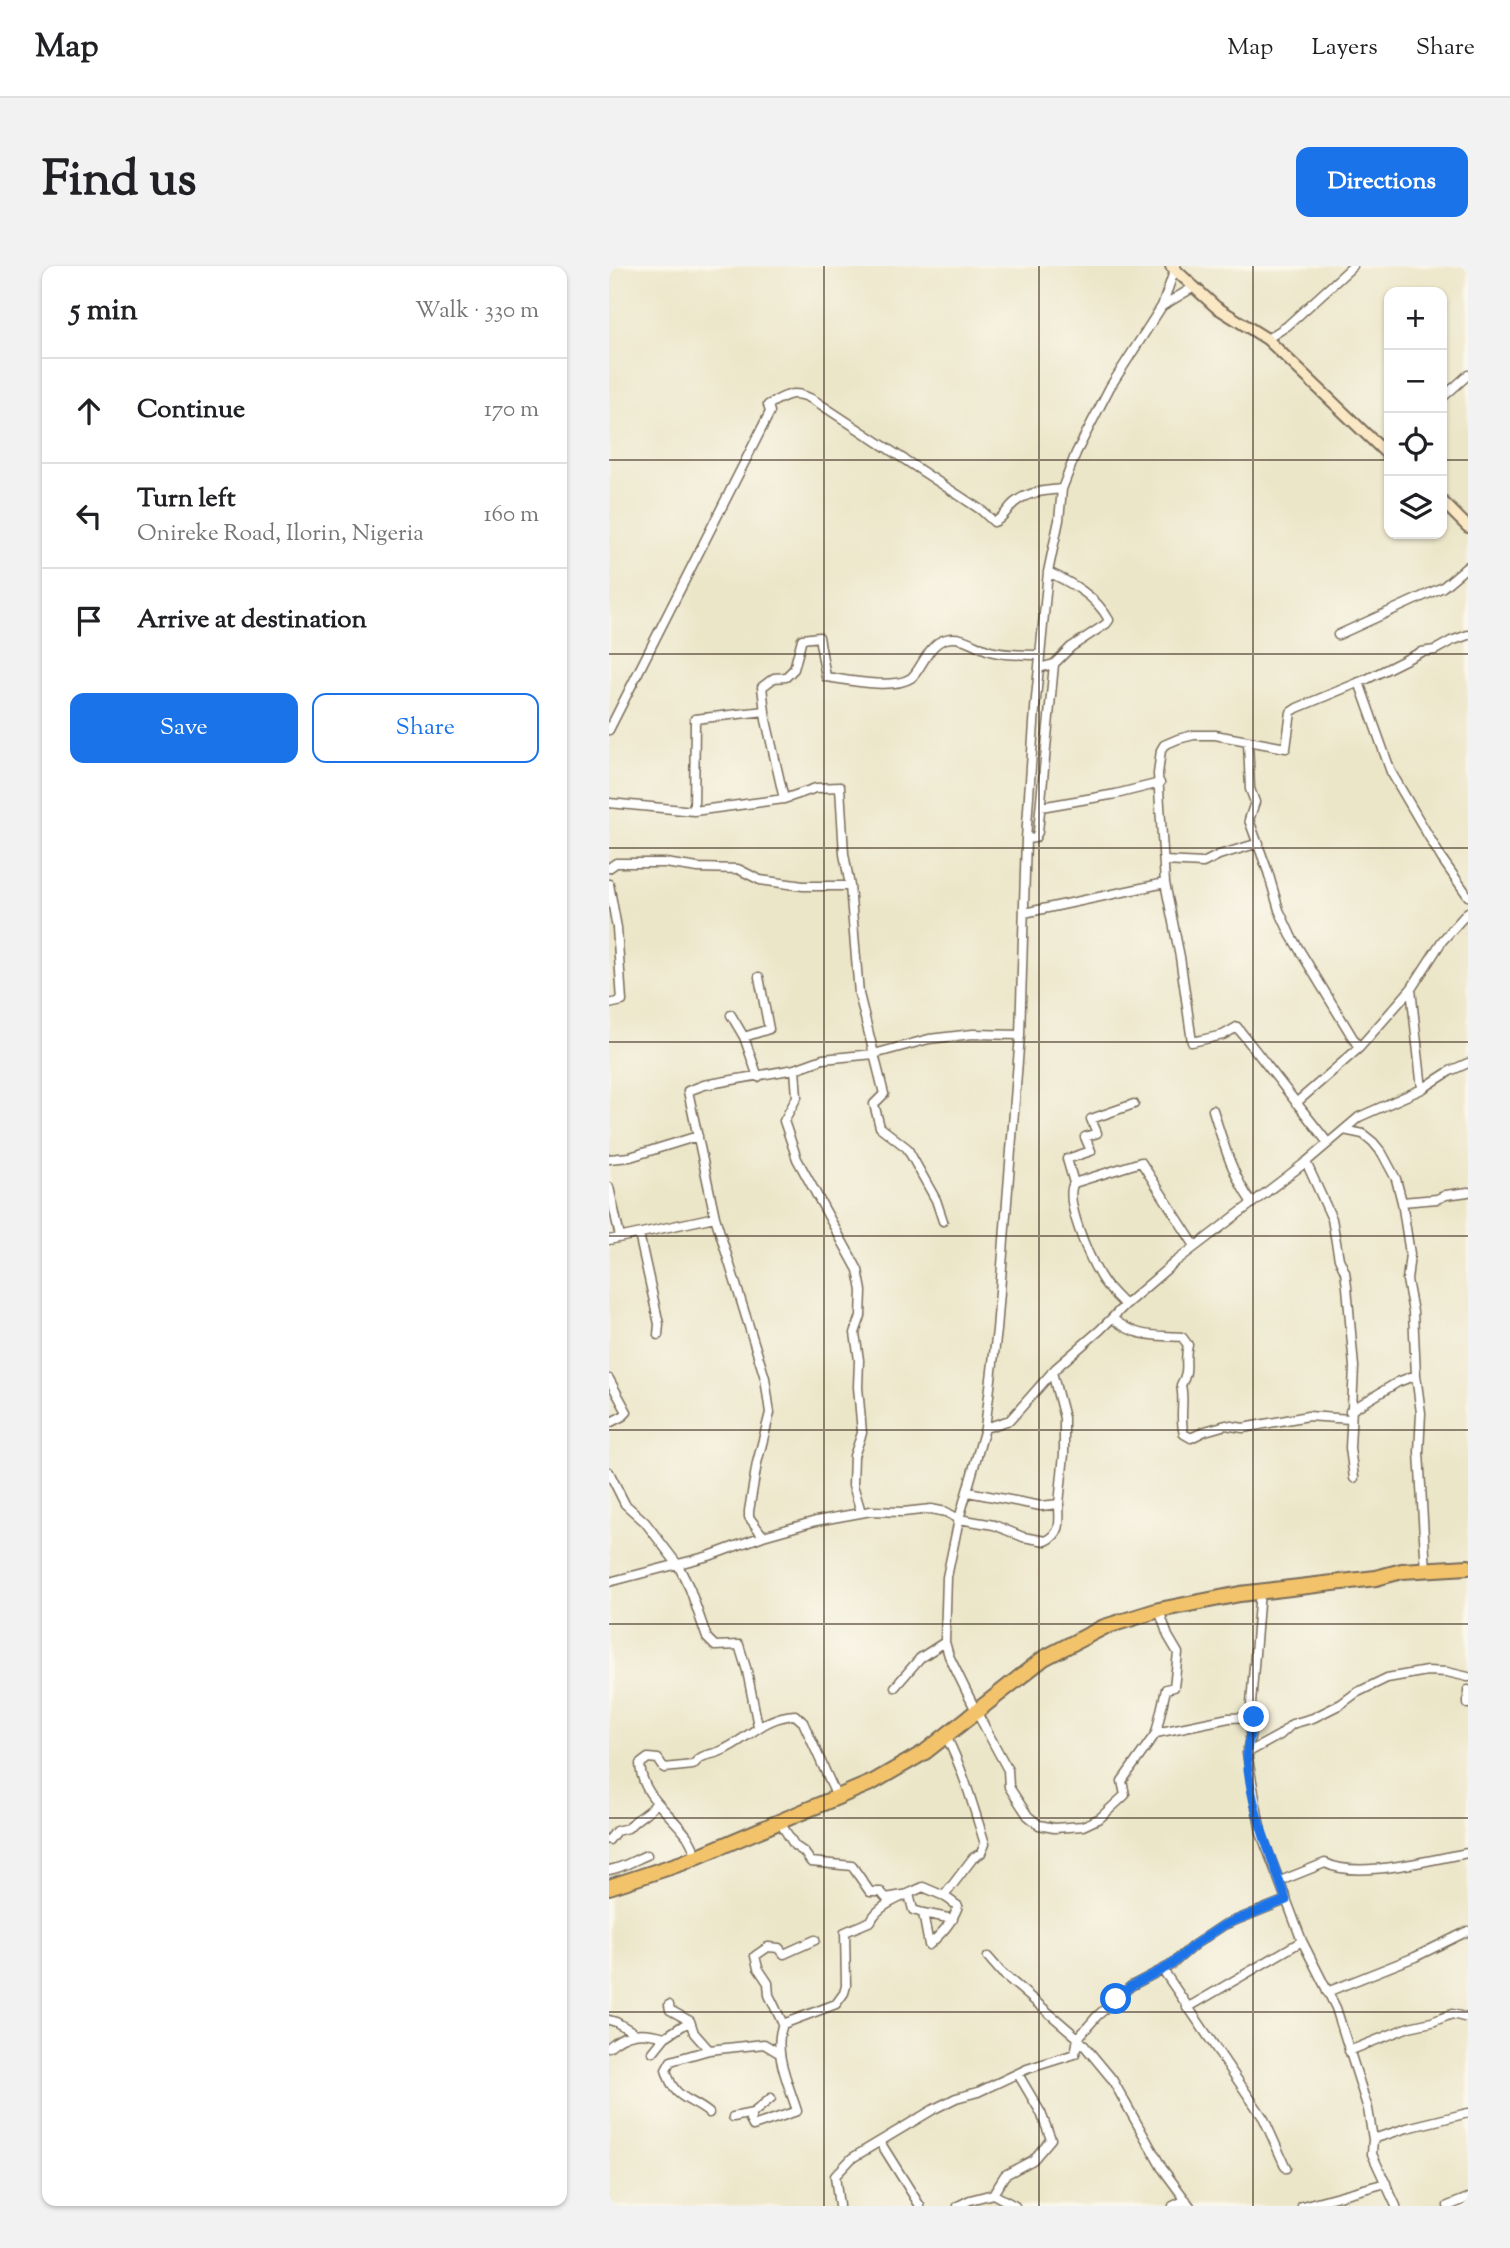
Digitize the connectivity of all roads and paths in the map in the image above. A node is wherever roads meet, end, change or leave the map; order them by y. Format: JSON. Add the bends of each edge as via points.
{"nodes":[{"id":1,"x":1353,"y":266,"type":"edge"},
{"id":2,"x":1174,"y":267,"type":"edge"},
{"id":3,"x":1194,"y":287,"type":"junction"},
{"id":4,"x":1162,"y":306,"type":"junction"},
{"id":5,"x":1267,"y":339,"type":"junction"},
{"id":6,"x":1468,"y":374,"type":"edge"},
{"id":7,"x":1447,"y":393,"type":"edge"},
{"id":8,"x":1384,"y":452,"type":"edge"},
{"id":9,"x":1062,"y":489,"type":"junction"},
{"id":10,"x":1447,"y":506,"type":"edge"},
{"id":11,"x":1468,"y":527,"type":"edge"},
{"id":12,"x":1468,"y":566,"type":"edge"},
{"id":13,"x":1048,"y":572,"type":"junction"},
{"id":14,"x":1338,"y":635,"type":"dead end"},
{"id":15,"x":1468,"y":635,"type":"edge"},
{"id":16,"x":1040,"y":655,"type":"junction"},
{"id":17,"x":1054,"y":664,"type":"junction"},
{"id":18,"x":1039,"y":668,"type":"junction"},
{"id":19,"x":1359,"y":682,"type":"junction"},
{"id":20,"x":765,"y":711,"type":"junction"},
{"id":21,"x":609,"y":730,"type":"edge"},
{"id":22,"x":1248,"y":741,"type":"junction"},
{"id":23,"x":1160,"y":783,"type":"junction"},
{"id":24,"x":783,"y":799,"type":"junction"},
{"id":25,"x":609,"y":803,"type":"edge"},
{"id":26,"x":1041,"y":807,"type":"junction"},
{"id":27,"x":694,"y":811,"type":"junction"},
{"id":28,"x":1026,"y":839,"type":"junction"},
{"id":29,"x":1259,"y":843,"type":"junction"},
{"id":30,"x":1164,"y":861,"type":"junction"},
{"id":31,"x":609,"y":868,"type":"edge"},
{"id":32,"x":1165,"y":883,"type":"junction"},
{"id":33,"x":609,"y":884,"type":"edge"},
{"id":34,"x":850,"y":886,"type":"junction"},
{"id":35,"x":1468,"y":896,"type":"edge"},
{"id":36,"x":1468,"y":912,"type":"edge"},
{"id":37,"x":1024,"y":913,"type":"junction"},
{"id":38,"x":759,"y":977,"type":"dead end"},
{"id":39,"x":1411,"y":989,"type":"junction"},
{"id":40,"x":609,"y":1004,"type":"edge"},
{"id":41,"x":731,"y":1015,"type":"dead end"},
{"id":42,"x":1020,"y":1035,"type":"junction"},
{"id":43,"x":744,"y":1037,"type":"junction"},
{"id":44,"x":1359,"y":1048,"type":"junction"},
{"id":45,"x":874,"y":1054,"type":"junction"},
{"id":46,"x":1468,"y":1063,"type":"edge"},
{"id":47,"x":795,"y":1069,"type":"junction"},
{"id":48,"x":758,"y":1077,"type":"junction"},
{"id":49,"x":1422,"y":1089,"type":"junction"},
{"id":50,"x":1296,"y":1103,"type":"junction"},
{"id":51,"x":1134,"y":1104,"type":"dead end"},
{"id":52,"x":1213,"y":1110,"type":"dead end"},
{"id":53,"x":1344,"y":1130,"type":"junction"},
{"id":54,"x":698,"y":1136,"type":"junction"},
{"id":55,"x":1328,"y":1143,"type":"junction"},
{"id":56,"x":609,"y":1160,"type":"edge"},
{"id":57,"x":1305,"y":1162,"type":"junction"},
{"id":58,"x":1074,"y":1184,"type":"junction"},
{"id":59,"x":609,"y":1187,"type":"edge"},
{"id":60,"x":1468,"y":1192,"type":"edge"},
{"id":61,"x":1402,"y":1202,"type":"junction"},
{"id":62,"x":1252,"y":1203,"type":"junction"},
{"id":63,"x":715,"y":1217,"type":"junction"},
{"id":64,"x":943,"y":1221,"type":"dead end"},
{"id":65,"x":639,"y":1234,"type":"junction"},
{"id":66,"x":620,"y":1237,"type":"junction"},
{"id":67,"x":609,"y":1240,"type":"edge"},
{"id":68,"x":1195,"y":1246,"type":"junction"},
{"id":69,"x":1125,"y":1305,"type":"junction"},
{"id":70,"x":1113,"y":1319,"type":"junction"},
{"id":71,"x":657,"y":1335,"type":"dead end"},
{"id":72,"x":1052,"y":1372,"type":"junction"},
{"id":73,"x":1416,"y":1375,"type":"junction"},
{"id":74,"x":609,"y":1379,"type":"edge"},
{"id":75,"x":1350,"y":1415,"type":"junction"},
{"id":76,"x":609,"y":1423,"type":"edge"},
{"id":77,"x":985,"y":1428,"type":"junction"},
{"id":78,"x":609,"y":1473,"type":"edge"},
{"id":79,"x":1354,"y":1478,"type":"dead end"},
{"id":80,"x":968,"y":1492,"type":"junction"},
{"id":81,"x":1059,"y":1504,"type":"junction"},
{"id":82,"x":861,"y":1513,"type":"junction"},
{"id":83,"x":959,"y":1519,"type":"junction"},
{"id":84,"x":764,"y":1536,"type":"junction"},
{"id":85,"x":678,"y":1565,"type":"junction"},
{"id":86,"x":1468,"y":1567,"type":"edge"},
{"id":87,"x":1426,"y":1571,"type":"junction"},
{"id":88,"x":609,"y":1582,"type":"edge"},
{"id":89,"x":1260,"y":1591,"type":"junction"},
{"id":90,"x":1159,"y":1609,"type":"junction"},
{"id":91,"x":946,"y":1642,"type":"junction"},
{"id":92,"x":1468,"y":1677,"type":"edge"},
{"id":93,"x":895,"y":1687,"type":"dead end"},
{"id":94,"x":1468,"y":1690,"type":"edge"},
{"id":95,"x":1468,"y":1704,"type":"edge"},
{"id":96,"x":975,"y":1711,"type":"junction"},
{"id":97,"x":1254,"y":1717,"type":"junction"},
{"id":98,"x":758,"y":1726,"type":"junction"},
{"id":99,"x":1156,"y":1733,"type":"junction"},
{"id":100,"x":946,"y":1736,"type":"junction"},
{"id":101,"x":1247,"y":1753,"type":"junction"},
{"id":102,"x":837,"y":1797,"type":"junction"},
{"id":103,"x":656,"y":1804,"type":"junction"},
{"id":104,"x":779,"y":1821,"type":"junction"},
{"id":105,"x":609,"y":1840,"type":"edge"},
{"id":106,"x":1468,"y":1853,"type":"edge"},
{"id":107,"x":647,"y":1855,"type":"dead end"},
{"id":108,"x":698,"y":1856,"type":"junction"},
{"id":109,"x":609,"y":1870,"type":"edge"},
{"id":110,"x":1280,"y":1881,"type":"junction"},
{"id":111,"x":609,"y":1887,"type":"edge"},
{"id":112,"x":909,"y":1894,"type":"junction"},
{"id":113,"x":944,"y":1896,"type":"junction"},
{"id":114,"x":1286,"y":1900,"type":"junction"},
{"id":115,"x":923,"y":1913,"type":"junction"},
{"id":116,"x":953,"y":1919,"type":"junction"},
{"id":117,"x":1468,"y":1931,"type":"edge"},
{"id":118,"x":815,"y":1940,"type":"dead end"},
{"id":119,"x":1303,"y":1941,"type":"junction"},
{"id":120,"x":988,"y":1956,"type":"dead end"},
{"id":121,"x":1163,"y":1970,"type":"junction"},
{"id":122,"x":1327,"y":1992,"type":"junction"},
{"id":123,"x":669,"y":2005,"type":"dead end"},
{"id":124,"x":1187,"y":2008,"type":"junction"},
{"id":125,"x":1468,"y":2018,"type":"edge"},
{"id":126,"x":609,"y":2020,"type":"edge"},
{"id":127,"x":690,"y":2021,"type":"junction"},
{"id":128,"x":783,"y":2024,"type":"junction"},
{"id":129,"x":633,"y":2032,"type":"junction"},
{"id":130,"x":665,"y":2037,"type":"junction"},
{"id":131,"x":1078,"y":2038,"type":"junction"},
{"id":132,"x":609,"y":2047,"type":"edge"},
{"id":133,"x":709,"y":2050,"type":"junction"},
{"id":134,"x":1349,"y":2051,"type":"junction"},
{"id":135,"x":653,"y":2052,"type":"dead end"},
{"id":136,"x":779,"y":2053,"type":"junction"},
{"id":137,"x":1018,"y":2074,"type":"junction"},
{"id":138,"x":771,"y":2098,"type":"dead end"},
{"id":139,"x":709,"y":2113,"type":"dead end"},
{"id":140,"x":753,"y":2113,"type":"junction"},
{"id":141,"x":1468,"y":2113,"type":"edge"},
{"id":142,"x":733,"y":2117,"type":"dead end"},
{"id":143,"x":1373,"y":2139,"type":"junction"},
{"id":144,"x":880,"y":2142,"type":"junction"},
{"id":145,"x":1286,"y":2168,"type":"dead end"},
{"id":146,"x":1386,"y":2183,"type":"junction"},
{"id":147,"x":993,"y":2194,"type":"junction"},
{"id":148,"x":1468,"y":2198,"type":"edge"},
{"id":149,"x":1188,"y":2203,"type":"edge"},
{"id":150,"x":1321,"y":2203,"type":"edge"},
{"id":151,"x":839,"y":2206,"type":"edge"},
{"id":152,"x":920,"y":2206,"type":"edge"},
{"id":153,"x":958,"y":2206,"type":"edge"},
{"id":154,"x":1015,"y":2206,"type":"edge"},
{"id":155,"x":1173,"y":2206,"type":"edge"},
{"id":156,"x":1302,"y":2206,"type":"edge"},
{"id":157,"x":1396,"y":2206,"type":"edge"},
{"id":158,"x":1448,"y":2206,"type":"edge"}],
"edges":[{"from":1,"to":5,"type":"street"},
{"from":2,"to":3,"type":"main road"},
{"from":2,"to":4,"type":"street"},
{"from":3,"to":4,"type":"street"},
{"from":3,"to":5,"type":"main road","via":[[1216,307]]},
{"from":4,"to":9,"type":"street","via":[[1091,421]]},
{"from":5,"to":8,"type":"main road"},
{"from":6,"to":7,"type":"street"},
{"from":9,"to":13,"type":"street"},
{"from":9,"to":21,"type":"street","via":[[1023,496],[994,522],[817,402],[787,393],[768,405],[770,412]]},
{"from":10,"to":11,"type":"main road"},
{"from":12,"to":14,"type":"street","via":[[1443,587]]},
{"from":13,"to":16,"type":"street"},
{"from":13,"to":17,"type":"street","via":[[1085,592],[1109,620]]},
{"from":15,"to":19,"type":"street"},
{"from":16,"to":18,"type":"street"},
{"from":16,"to":20,"type":"street","via":[[987,650],[958,638],[943,639],[923,658],[914,676],[876,684],[826,677],[819,637],[802,639],[794,669],[762,687]]},
{"from":17,"to":18,"type":"street"},
{"from":17,"to":26,"type":"street"},
{"from":18,"to":28,"type":"street"},
{"from":19,"to":22,"type":"street","via":[[1291,712],[1286,748]]},
{"from":19,"to":35,"type":"street","via":[[1391,772]]},
{"from":20,"to":24,"type":"street"},
{"from":20,"to":27,"type":"street","via":[[695,719]]},
{"from":22,"to":23,"type":"street","via":[[1194,735],[1164,745]]},
{"from":22,"to":29,"type":"street","via":[[1255,802],[1249,820]]},
{"from":23,"to":26,"type":"street"},
{"from":23,"to":30,"type":"street"},
{"from":24,"to":27,"type":"street"},
{"from":24,"to":34,"type":"street","via":[[816,788],[840,787]]},
{"from":25,"to":27,"type":"street"},
{"from":26,"to":28,"type":"street","via":[[1038,832],[1035,838]]},
{"from":28,"to":37,"type":"street"},
{"from":29,"to":30,"type":"street","via":[[1203,863]]},
{"from":29,"to":44,"type":"street","via":[[1282,920]]},
{"from":30,"to":32,"type":"street"},
{"from":31,"to":34,"type":"street","via":[[616,863],[665,863],[738,869],[760,880],[803,886]]},
{"from":32,"to":37,"type":"street"},
{"from":32,"to":50,"type":"street","via":[[1192,1042],[1237,1027]]},
{"from":33,"to":40,"type":"street","via":[[622,1001]]},
{"from":34,"to":45,"type":"street","via":[[859,994]]},
{"from":36,"to":39,"type":"street","via":[[1442,941]]},
{"from":37,"to":42,"type":"street"},
{"from":38,"to":43,"type":"street","via":[[769,1029]]},
{"from":39,"to":44,"type":"street"},
{"from":39,"to":49,"type":"street"},
{"from":41,"to":43,"type":"street"},
{"from":42,"to":45,"type":"street","via":[[929,1039]]},
{"from":42,"to":77,"type":"street"},
{"from":43,"to":48,"type":"street"},
{"from":44,"to":50,"type":"street"},
{"from":45,"to":47,"type":"street","via":[[823,1059]]},
{"from":45,"to":64,"type":"street","via":[[884,1094],[874,1104],[880,1128],[907,1147]]},
{"from":46,"to":49,"type":"street"},
{"from":47,"to":48,"type":"street"},
{"from":47,"to":82,"type":"street","via":[[797,1097],[784,1122],[797,1160],[858,1270],[862,1291],[855,1333],[862,1433],[854,1456],[853,1485]]},
{"from":48,"to":54,"type":"street","via":[[688,1091]]},
{"from":49,"to":53,"type":"street","via":[[1359,1117]]},
{"from":50,"to":55,"type":"street"},
{"from":51,"to":58,"type":"street","via":[[1091,1119],[1097,1133],[1085,1137],[1091,1151],[1067,1159]]},
{"from":52,"to":62,"type":"street","via":[[1229,1160]]},
{"from":53,"to":55,"type":"street"},
{"from":53,"to":61,"type":"street","via":[[1363,1134],[1382,1153]]},
{"from":54,"to":56,"type":"street"},
{"from":54,"to":63,"type":"street"},
{"from":55,"to":57,"type":"street"},
{"from":57,"to":62,"type":"street"},
{"from":57,"to":75,"type":"street","via":[[1332,1219],[1345,1272],[1354,1367]]},
{"from":58,"to":68,"type":"street","via":[[1141,1162]]},
{"from":58,"to":69,"type":"street","via":[[1071,1199],[1084,1245],[1101,1279]]},
{"from":59,"to":66,"type":"street"},
{"from":60,"to":61,"type":"street"},
{"from":61,"to":73,"type":"street","via":[[1410,1254],[1407,1280]]},
{"from":62,"to":68,"type":"street"},
{"from":63,"to":65,"type":"street"},
{"from":63,"to":84,"type":"street","via":[[765,1378],[770,1413],[749,1511]]},
{"from":65,"to":66,"type":"street"},
{"from":65,"to":71,"type":"street","via":[[659,1324]]},
{"from":66,"to":67,"type":"street"},
{"from":68,"to":69,"type":"street"},
{"from":69,"to":70,"type":"street"},
{"from":70,"to":72,"type":"street"},
{"from":70,"to":75,"type":"street","via":[[1135,1334],[1182,1337],[1188,1345],[1181,1423],[1184,1434],[1191,1438],[1226,1425],[1243,1428],[1308,1416]]},
{"from":72,"to":77,"type":"street","via":[[1010,1420]]},
{"from":72,"to":81,"type":"street","via":[[1063,1418]]},
{"from":73,"to":75,"type":"street"},
{"from":73,"to":87,"type":"street"},
{"from":74,"to":76,"type":"street","via":[[627,1412]]},
{"from":75,"to":79,"type":"street"},
{"from":77,"to":80,"type":"street"},
{"from":78,"to":85,"type":"street","via":[[625,1504]]},
{"from":80,"to":81,"type":"street","via":[[1041,1506]]},
{"from":80,"to":83,"type":"street"},
{"from":81,"to":83,"type":"street","via":[[1057,1534],[1046,1541]]},
{"from":82,"to":83,"type":"street","via":[[931,1509]]},
{"from":82,"to":84,"type":"street"},
{"from":83,"to":91,"type":"street","via":[[947,1577]]},
{"from":84,"to":85,"type":"street"},
{"from":85,"to":88,"type":"street"},
{"from":85,"to":98,"type":"street","via":[[710,1642],[739,1645]]},
{"from":86,"to":87,"type":"highway"},
{"from":87,"to":89,"type":"highway"},
{"from":89,"to":90,"type":"highway"},
{"from":89,"to":97,"type":"street","via":[[1251,1704]]},
{"from":90,"to":96,"type":"highway","via":[[1104,1627],[1064,1647]]},
{"from":90,"to":99,"type":"street","via":[[1178,1653],[1174,1687],[1166,1689]]},
{"from":91,"to":93,"type":"street","via":[[920,1658]]},
{"from":91,"to":96,"type":"street"},
{"from":92,"to":101,"type":"street","via":[[1427,1671],[1387,1678],[1313,1718],[1292,1724]]},
{"from":94,"to":95,"type":"street"},
{"from":96,"to":99,"type":"street","via":[[1008,1770],[1009,1787],[1028,1816],[1038,1825],[1054,1828],[1083,1826],[1111,1810],[1125,1796],[1122,1781],[1126,1773]]},
{"from":96,"to":100,"type":"highway"},
{"from":97,"to":99,"type":"street"},
{"from":97,"to":101,"type":"street"},
{"from":98,"to":102,"type":"street","via":[[795,1714],[803,1722]]},
{"from":98,"to":103,"type":"street","via":[[721,1751],[702,1755],[693,1765],[664,1768],[658,1759],[648,1758],[640,1764]]},
{"from":100,"to":102,"type":"highway","via":[[901,1767]]},
{"from":100,"to":113,"type":"street","via":[[963,1771],[985,1844]]},
{"from":101,"to":110,"type":"street","via":[[1261,1833]]},
{"from":102,"to":104,"type":"highway"},
{"from":103,"to":105,"type":"street","via":[[628,1828],[616,1830]]},
{"from":103,"to":108,"type":"street","via":[[688,1838]]},
{"from":104,"to":108,"type":"highway"},
{"from":104,"to":112,"type":"street","via":[[811,1862],[852,1866],[870,1892],[881,1892],[886,1898]]},
{"from":106,"to":110,"type":"street","via":[[1385,1869],[1325,1863]]},
{"from":107,"to":109,"type":"street"},
{"from":108,"to":111,"type":"highway"},
{"from":110,"to":114,"type":"street"},
{"from":112,"to":113,"type":"street","via":[[923,1887]]},
{"from":112,"to":115,"type":"street","via":[[913,1910]]},
{"from":112,"to":128,"type":"street","via":[[874,1914],[871,1921],[845,1932],[846,1986],[839,2000]]},
{"from":113,"to":116,"type":"street","via":[[958,1906]]},
{"from":114,"to":119,"type":"street"},
{"from":114,"to":121,"type":"street","via":[[1224,1925]]},
{"from":115,"to":116,"type":"street"},
{"from":115,"to":116,"type":"street","via":[[929,1945]]},
{"from":117,"to":122,"type":"street"},
{"from":118,"to":128,"type":"street","via":[[784,1954],[768,1947],[755,1956]]},
{"from":119,"to":122,"type":"street"},
{"from":119,"to":124,"type":"street"},
{"from":120,"to":131,"type":"street"},
{"from":121,"to":124,"type":"street"},
{"from":121,"to":131,"type":"street","via":[[1131,1986]]},
{"from":122,"to":134,"type":"street"},
{"from":123,"to":127,"type":"street"},
{"from":124,"to":145,"type":"street","via":[[1264,2119]]},
{"from":125,"to":134,"type":"street","via":[[1452,2014]]},
{"from":126,"to":129,"type":"street"},
{"from":127,"to":130,"type":"street"},
{"from":127,"to":133,"type":"street"},
{"from":128,"to":136,"type":"street"},
{"from":129,"to":130,"type":"street"},
{"from":129,"to":132,"type":"street"},
{"from":130,"to":135,"type":"street"},
{"from":131,"to":137,"type":"street","via":[[1075,2054]]},
{"from":131,"to":149,"type":"street","via":[[1112,2079],[1162,2168]]},
{"from":133,"to":136,"type":"street","via":[[764,2045]]},
{"from":133,"to":139,"type":"street","via":[[671,2061],[666,2070],[670,2084],[683,2099],[696,2102]]},
{"from":134,"to":143,"type":"street"},
{"from":136,"to":140,"type":"street","via":[[797,2111],[753,2126]]},
{"from":137,"to":144,"type":"street","via":[[956,2098]]},
{"from":137,"to":147,"type":"street","via":[[1051,2139],[1033,2160],[1005,2175]]},
{"from":138,"to":140,"type":"street"},
{"from":140,"to":142,"type":"street"},
{"from":141,"to":143,"type":"street"},
{"from":143,"to":146,"type":"street","via":[[1372,2154]]},
{"from":144,"to":151,"type":"street","via":[[852,2158],[835,2176]]},
{"from":144,"to":152,"type":"street"},
{"from":146,"to":150,"type":"street"},
{"from":146,"to":157,"type":"street"},
{"from":147,"to":153,"type":"street"},
{"from":147,"to":154,"type":"street"},
{"from":148,"to":158,"type":"street"},
{"from":149,"to":155,"type":"street"},
{"from":150,"to":156,"type":"street"}]}
